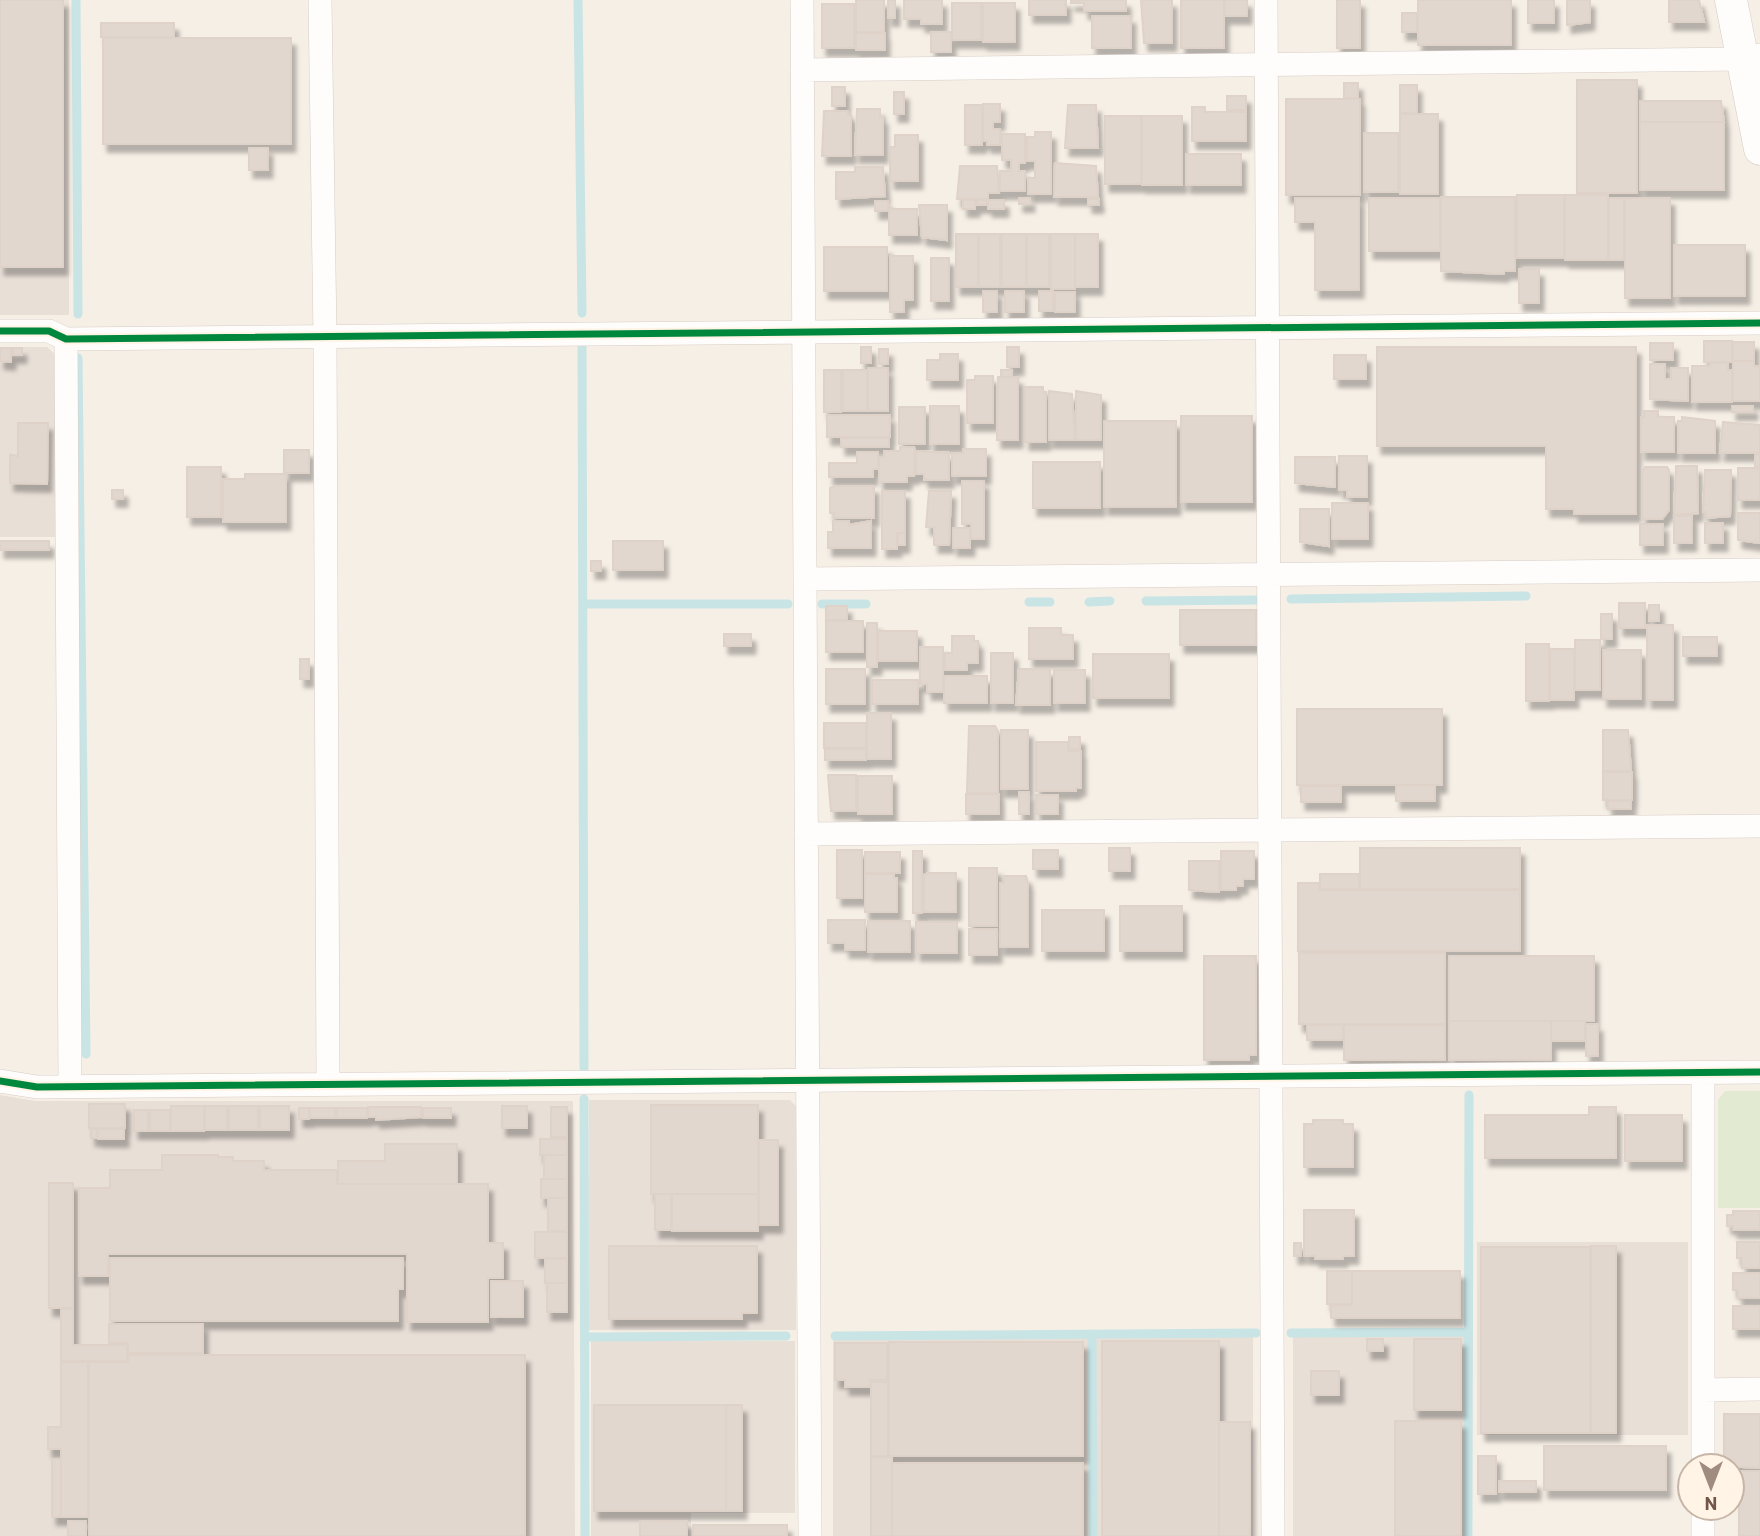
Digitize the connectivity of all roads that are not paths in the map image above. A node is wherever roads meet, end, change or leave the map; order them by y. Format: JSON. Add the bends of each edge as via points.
{"nodes":[{"id":1,"x":320,"y":0,"type":"edge"},
{"id":2,"x":802,"y":0,"type":"edge"},
{"id":3,"x":1266,"y":0,"type":"edge"},
{"id":4,"x":1731,"y":0,"type":"edge"},
{"id":5,"x":1751,"y":57,"type":"edge"},
{"id":6,"x":1267,"y":64,"type":"junction"},
{"id":7,"x":802,"y":70,"type":"junction"},
{"id":8,"x":1760,"y":149,"type":"edge"},
{"id":9,"x":1760,"y":323,"type":"edge"},
{"id":10,"x":1268,"y":328,"type":"junction"},
{"id":11,"x":0,"y":331,"type":"edge"},
{"id":12,"x":804,"y":331,"type":"junction"},
{"id":13,"x":325,"y":336,"type":"junction"},
{"id":14,"x":66,"y":340,"type":"junction"},
{"id":15,"x":1760,"y":570,"type":"edge"},
{"id":16,"x":1269,"y":574,"type":"junction"},
{"id":17,"x":805,"y":579,"type":"junction"},
{"id":18,"x":1760,"y":825,"type":"edge"},
{"id":19,"x":1270,"y":830,"type":"junction"},
{"id":20,"x":806,"y":834,"type":"junction"},
{"id":21,"x":1760,"y":1072,"type":"edge"},
{"id":22,"x":1703,"y":1073,"type":"junction"},
{"id":23,"x":1271,"y":1076,"type":"junction"},
{"id":24,"x":807,"y":1080,"type":"junction"},
{"id":25,"x":0,"y":1081,"type":"edge"},
{"id":26,"x":328,"y":1084,"type":"junction"},
{"id":27,"x":70,"y":1086,"type":"junction"},
{"id":28,"x":1760,"y":1389,"type":"edge"},
{"id":29,"x":1703,"y":1390,"type":"junction"},
{"id":30,"x":1703,"y":1452,"type":"edge"},
{"id":31,"x":810,"y":1536,"type":"edge"},
{"id":32,"x":1273,"y":1536,"type":"edge"}],
"edges":[{"from":1,"to":13,"type":"street"},
{"from":2,"to":7,"type":"street"},
{"from":3,"to":6,"type":"street"},
{"from":4,"to":5,"type":"street"},
{"from":5,"to":6,"type":"street"},
{"from":5,"to":8,"type":"street"},
{"from":6,"to":7,"type":"street"},
{"from":6,"to":10,"type":"street"},
{"from":7,"to":12,"type":"street"},
{"from":9,"to":10,"type":"street"},
{"from":10,"to":12,"type":"street"},
{"from":10,"to":16,"type":"street"},
{"from":11,"to":14,"type":"street","via":[[48,331]]},
{"from":12,"to":13,"type":"street"},
{"from":12,"to":17,"type":"street"},
{"from":13,"to":14,"type":"street"},
{"from":13,"to":26,"type":"street"},
{"from":14,"to":27,"type":"street"},
{"from":15,"to":16,"type":"street"},
{"from":16,"to":17,"type":"street"},
{"from":16,"to":19,"type":"street"},
{"from":17,"to":20,"type":"street"},
{"from":18,"to":19,"type":"street"},
{"from":19,"to":20,"type":"street"},
{"from":19,"to":23,"type":"street"},
{"from":20,"to":24,"type":"street"},
{"from":21,"to":22,"type":"street"},
{"from":22,"to":23,"type":"street"},
{"from":22,"to":29,"type":"street"},
{"from":23,"to":24,"type":"street"},
{"from":23,"to":32,"type":"street"},
{"from":24,"to":26,"type":"street"},
{"from":24,"to":31,"type":"street"},
{"from":25,"to":27,"type":"street"},
{"from":26,"to":27,"type":"street"},
{"from":28,"to":29,"type":"street"},
{"from":29,"to":30,"type":"street"}]}
